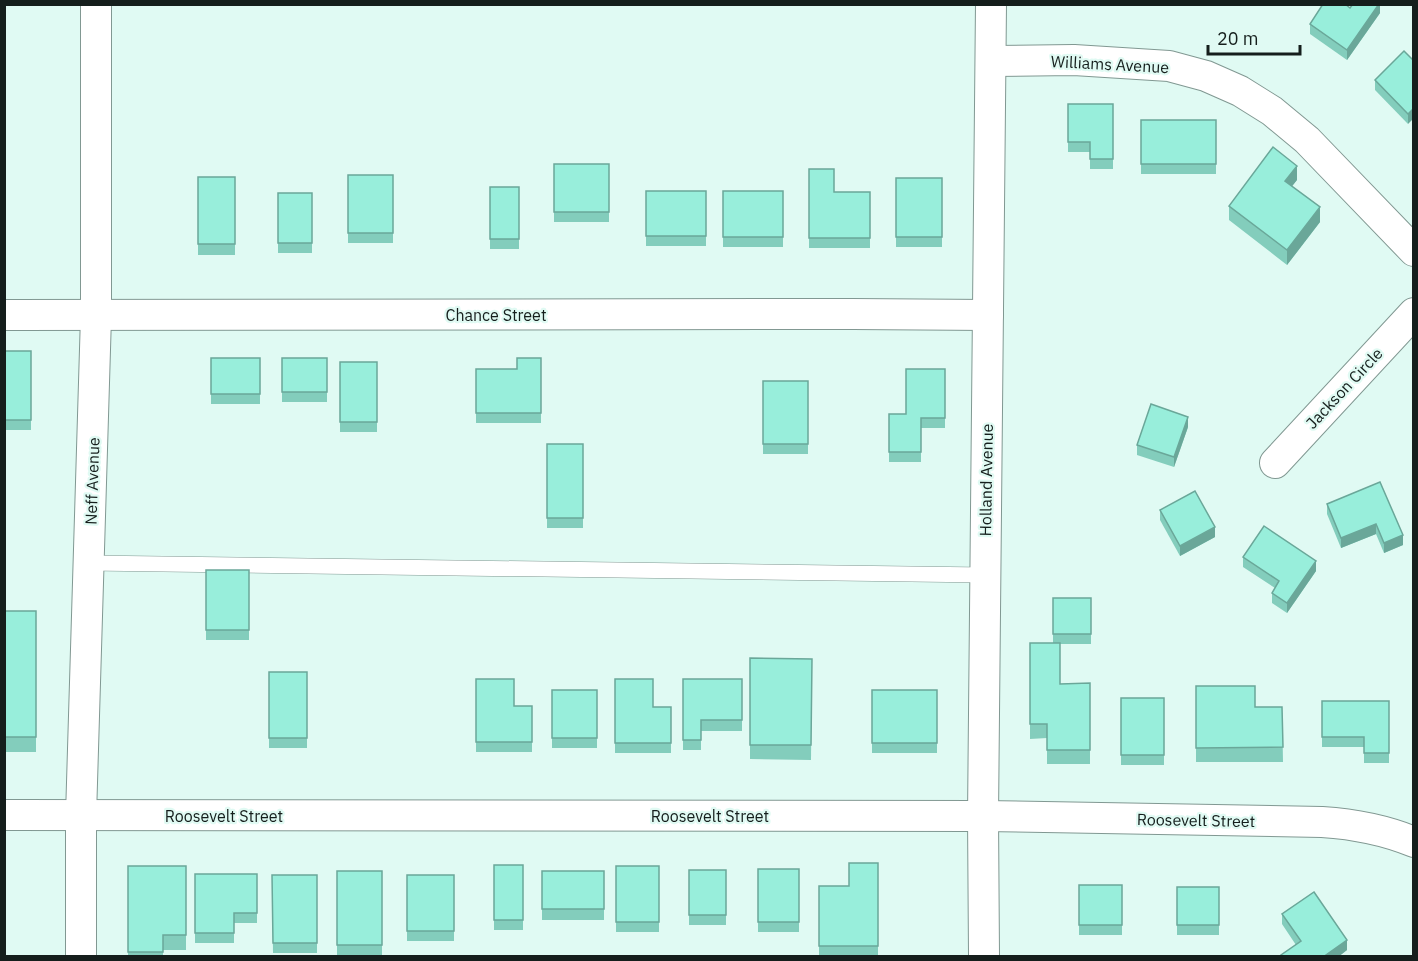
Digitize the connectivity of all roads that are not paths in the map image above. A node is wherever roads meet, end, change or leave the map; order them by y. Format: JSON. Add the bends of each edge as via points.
{"nodes":[{"id":1,"x":96,"y":4,"type":"edge"},
{"id":2,"x":991,"y":4,"type":"edge"},
{"id":3,"x":991,"y":61,"type":"junction"},
{"id":4,"x":1413,"y":251,"type":"edge"},
{"id":5,"x":1413,"y":313,"type":"edge"},
{"id":6,"x":4,"y":315,"type":"edge"},
{"id":7,"x":988,"y":315,"type":"junction"},
{"id":8,"x":96,"y":316,"type":"junction"},
{"id":9,"x":1275,"y":463,"type":"dead end"},
{"id":10,"x":89,"y":563,"type":"junction"},
{"id":11,"x":985,"y":575,"type":"junction"},
{"id":12,"x":4,"y":816,"type":"edge"},
{"id":13,"x":81,"y":816,"type":"junction"},
{"id":14,"x":982,"y":816,"type":"junction"},
{"id":15,"x":1413,"y":842,"type":"edge"},
{"id":16,"x":81,"y":957,"type":"edge"},
{"id":17,"x":984,"y":957,"type":"edge"}],
"edges":[{"from":1,"to":8,"type":"street","name":"Neff Avenue"},
{"from":2,"to":3,"type":"street","name":"Holland Avenue"},
{"from":3,"to":4,"type":"street","name":"Williams Avenue","via":[[1074,60],[1169,66],[1240,91],[1272,111],[1306,140]]},
{"from":3,"to":7,"type":"street","name":"Holland Avenue"},
{"from":5,"to":9,"type":"street","name":"Jackson Circle"},
{"from":6,"to":8,"type":"street","name":"Chance Street"},
{"from":7,"to":8,"type":"street","name":"Chance Street"},
{"from":7,"to":11,"type":"street","name":"Holland Avenue"},
{"from":8,"to":10,"type":"street","name":"Neff Avenue"},
{"from":10,"to":11,"type":"lane"},
{"from":10,"to":13,"type":"street","name":"Neff Avenue"},
{"from":11,"to":14,"type":"street","name":"Holland Avenue"},
{"from":12,"to":13,"type":"street","name":"Roosevelt Street"},
{"from":13,"to":14,"type":"street","name":"Roosevelt Street"},
{"from":13,"to":16,"type":"street","name":"Neff Avenue"},
{"from":14,"to":15,"type":"street","name":"Roosevelt Street","via":[[1330,822]]},
{"from":14,"to":17,"type":"street","name":"Holland Avenue"}]}
